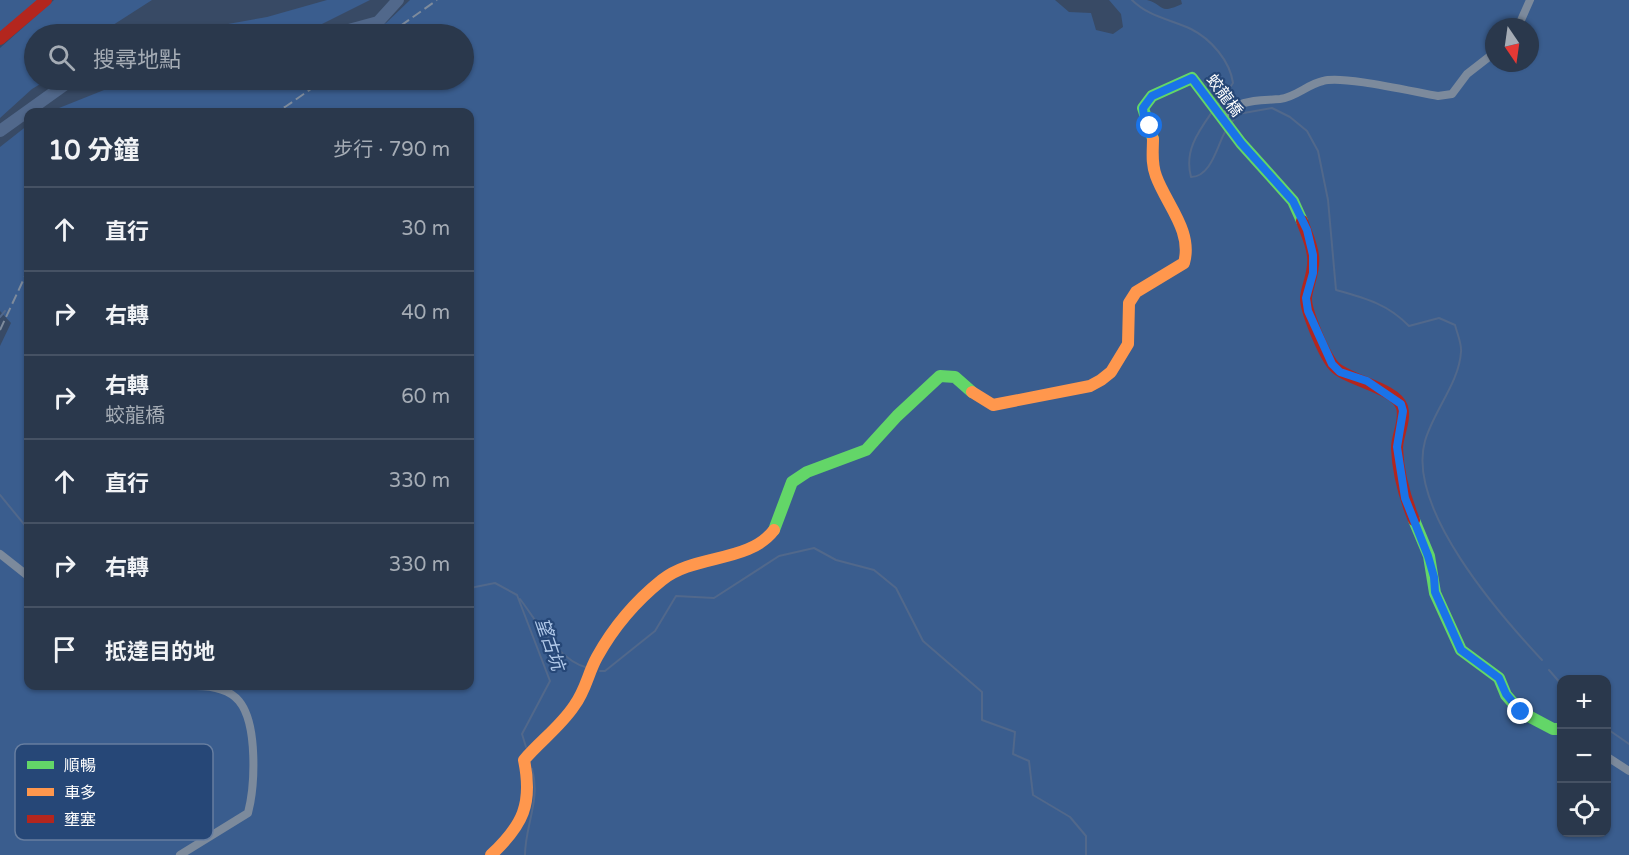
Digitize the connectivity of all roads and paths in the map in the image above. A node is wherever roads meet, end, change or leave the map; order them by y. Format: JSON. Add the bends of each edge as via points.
{"nodes":[{"id":1,"x":46,"y":0,"type":"edge"},
{"id":2,"x":1530,"y":0,"type":"edge"},
{"id":3,"x":1522,"y":18,"type":"edge"},
{"id":4,"x":0,"y":39,"type":"edge"},
{"id":5,"x":1485,"y":61,"type":"edge"},
{"id":6,"x":1222,"y":118,"type":"junction"},
{"id":7,"x":0,"y":554,"type":"edge"},
{"id":8,"x":24,"y":573,"type":"edge"},
{"id":9,"x":220,"y":690,"type":"edge"},
{"id":10,"x":1557,"y":729,"type":"edge"},
{"id":11,"x":1611,"y":759,"type":"edge"},
{"id":12,"x":1629,"y":771,"type":"edge"},
{"id":13,"x":213,"y":835,"type":"edge"},
{"id":14,"x":204,"y":840,"type":"edge"},
{"id":15,"x":180,"y":855,"type":"edge"},
{"id":16,"x":491,"y":855,"type":"edge"}],
"edges":[{"from":1,"to":4,"type":"street"},
{"from":2,"to":3,"type":"street"},
{"from":5,"to":6,"type":"street","via":[[1467,74],[1452,94],[1438,96],[1346,80],[1324,80],[1281,99],[1260,98],[1233,107]]},
{"from":6,"to":10,"type":"street","name":"蛟龍橋","via":[[1293,201],[1307,230],[1313,255],[1306,298],[1308,311],[1332,364],[1401,404],[1397,447],[1405,498],[1428,556],[1435,592],[1461,650],[1499,678],[1521,712]]},
{"from":6,"to":16,"type":"street","name":"蛟龍橋","via":[[1192,78],[1152,96],[1143,108],[1153,137],[1153,168],[1175,211],[1187,245],[1187,258],[1132,298],[1130,339],[1111,372],[1090,386],[993,405],[985,404],[960,380],[940,376],[868,449],[802,474],[792,482],[783,512],[764,539],[746,549],[690,564],[661,580],[612,633],[564,720],[538,741],[524,760],[528,804],[514,831]]},
{"from":7,"to":8,"type":"street"},
{"from":9,"to":13,"type":"street","via":[[240,702],[249,720],[252,792],[248,813]]},
{"from":11,"to":12,"type":"street"},
{"from":14,"to":15,"type":"street"}]}
